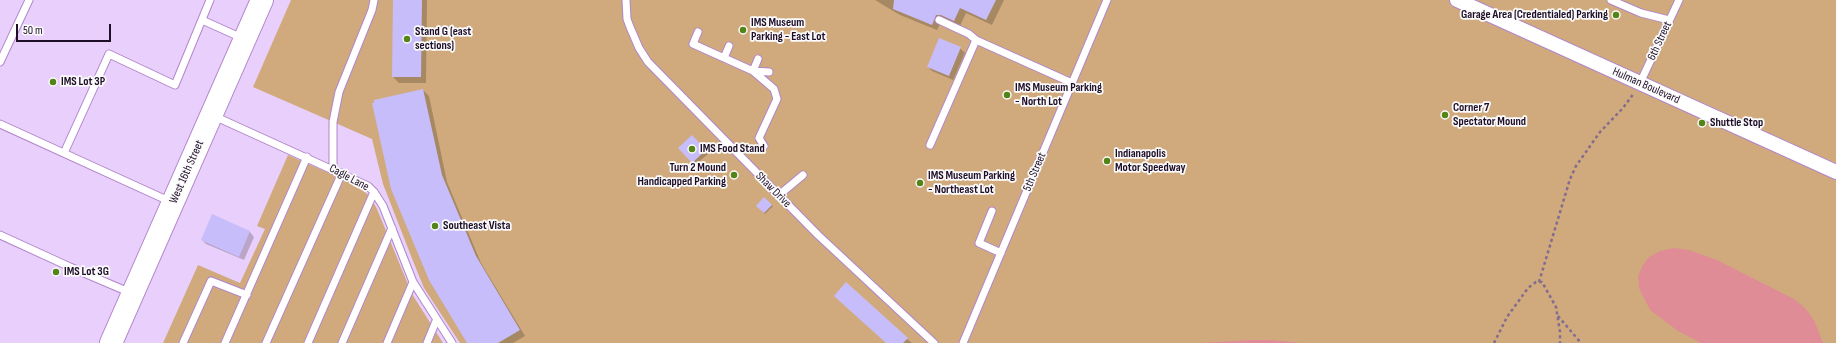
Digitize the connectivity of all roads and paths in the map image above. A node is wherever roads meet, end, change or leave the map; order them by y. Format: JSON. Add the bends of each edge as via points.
{"nodes":[{"id":1,"x":29,"y":0,"type":"edge"},
{"id":2,"x":210,"y":0,"type":"edge"},
{"id":3,"x":262,"y":0,"type":"edge"},
{"id":4,"x":374,"y":0,"type":"edge"},
{"id":5,"x":626,"y":0,"type":"edge"},
{"id":6,"x":1107,"y":0,"type":"edge"},
{"id":7,"x":1457,"y":0,"type":"edge"},
{"id":8,"x":1611,"y":0,"type":"edge"},
{"id":9,"x":1679,"y":0,"type":"edge"},
{"id":10,"x":1626,"y":3,"type":"edge"},
{"id":11,"x":202,"y":20,"type":"junction"},
{"id":12,"x":939,"y":20,"type":"dead end"},
{"id":13,"x":1670,"y":20,"type":"junction"},
{"id":14,"x":698,"y":32,"type":"dead end"},
{"id":15,"x":245,"y":39,"type":"junction"},
{"id":16,"x":976,"y":40,"type":"junction"},
{"id":17,"x":729,"y":46,"type":"dead end"},
{"id":18,"x":724,"y":58,"type":"junction"},
{"id":19,"x":758,"y":59,"type":"dead end"},
{"id":20,"x":0,"y":62,"type":"edge"},
{"id":21,"x":753,"y":71,"type":"junction"},
{"id":22,"x":769,"y":72,"type":"dead end"},
{"id":23,"x":1072,"y":83,"type":"junction"},
{"id":24,"x":1640,"y":83,"type":"junction"},
{"id":25,"x":212,"y":115,"type":"junction"},
{"id":26,"x":0,"y":124,"type":"edge"},
{"id":27,"x":930,"y":145,"type":"dead end"},
{"id":28,"x":764,"y":146,"type":"dead end"},
{"id":29,"x":64,"y":153,"type":"junction"},
{"id":30,"x":307,"y":157,"type":"junction"},
{"id":31,"x":333,"y":169,"type":"junction"},
{"id":32,"x":1836,"y":172,"type":"edge"},
{"id":33,"x":342,"y":173,"type":"junction"},
{"id":34,"x":803,"y":175,"type":"dead end"},
{"id":35,"x":374,"y":192,"type":"junction"},
{"id":36,"x":779,"y":195,"type":"junction"},
{"id":37,"x":173,"y":203,"type":"junction"},
{"id":38,"x":992,"y":211,"type":"dead end"},
{"id":39,"x":392,"y":228,"type":"junction"},
{"id":40,"x":0,"y":235,"type":"edge"},
{"id":41,"x":1001,"y":253,"type":"junction"},
{"id":42,"x":413,"y":282,"type":"junction"},
{"id":43,"x":1539,"y":282,"type":"junction"},
{"id":44,"x":133,"y":293,"type":"junction"},
{"id":45,"x":247,"y":295,"type":"junction"},
{"id":46,"x":1557,"y":314,"type":"junction"},
{"id":47,"x":436,"y":321,"type":"junction"},
{"id":48,"x":111,"y":343,"type":"edge"},
{"id":49,"x":183,"y":343,"type":"edge"},
{"id":50,"x":226,"y":343,"type":"edge"},
{"id":51,"x":266,"y":343,"type":"edge"},
{"id":52,"x":308,"y":343,"type":"edge"},
{"id":53,"x":342,"y":343,"type":"edge"},
{"id":54,"x":386,"y":343,"type":"edge"},
{"id":55,"x":427,"y":343,"type":"edge"},
{"id":56,"x":452,"y":343,"type":"edge"},
{"id":57,"x":934,"y":343,"type":"edge"},
{"id":58,"x":963,"y":343,"type":"edge"},
{"id":59,"x":1494,"y":343,"type":"edge"},
{"id":60,"x":1560,"y":343,"type":"edge"},
{"id":61,"x":1581,"y":343,"type":"edge"}],
"edges":[{"from":1,"to":20,"type":"lane"},
{"from":2,"to":11,"type":"lane"},
{"from":3,"to":15,"type":"main road","name":"West 16th Street"},
{"from":4,"to":31,"type":"lane","via":[[339,92],[333,122]]},
{"from":5,"to":36,"type":"lane","name":"Shaw Drive","via":[[627,19],[648,62]]},
{"from":6,"to":23,"type":"lane","name":"5th Street"},
{"from":7,"to":24,"type":"street","name":"Hulman Boulevard"},
{"from":8,"to":10,"type":"lane"},
{"from":9,"to":13,"type":"lane","name":"6th Street"},
{"from":10,"to":13,"type":"lane","via":[[1641,13]]},
{"from":11,"to":15,"type":"lane"},
{"from":11,"to":29,"type":"lane","via":[[175,85],[109,54]]},
{"from":12,"to":16,"type":"lane"},
{"from":13,"to":24,"type":"lane","name":"6th Street"},
{"from":14,"to":18,"type":"lane","via":[[693,44]]},
{"from":15,"to":25,"type":"main road","name":"West 16th Street"},
{"from":16,"to":23,"type":"lane"},
{"from":16,"to":27,"type":"lane"},
{"from":17,"to":18,"type":"lane"},
{"from":18,"to":21,"type":"lane"},
{"from":19,"to":21,"type":"lane"},
{"from":21,"to":22,"type":"lane"},
{"from":21,"to":28,"type":"lane","via":[[774,89],[777,99],[774,114],[759,138]]},
{"from":23,"to":41,"type":"lane","name":"5th Street"},
{"from":24,"to":32,"type":"street","name":"Hulman Boulevard"},
{"from":24,"to":43,"type":"path","via":[[1576,166]]},
{"from":25,"to":30,"type":"lane","name":"Cagle Lane"},
{"from":25,"to":37,"type":"main road","name":"West 16th Street"},
{"from":26,"to":29,"type":"lane"},
{"from":29,"to":37,"type":"lane"},
{"from":30,"to":31,"type":"lane","name":"Cagle Lane"},
{"from":30,"to":45,"type":"lane"},
{"from":31,"to":33,"type":"lane","name":"Cagle Lane"},
{"from":33,"to":35,"type":"lane","name":"Cagle Lane","via":[[363,183]]},
{"from":33,"to":51,"type":"lane"},
{"from":34,"to":36,"type":"lane"},
{"from":35,"to":39,"type":"lane","name":"Cagle Lane"},
{"from":35,"to":52,"type":"lane"},
{"from":36,"to":57,"type":"lane","name":"Shaw Drive"},
{"from":37,"to":44,"type":"main road","name":"West 16th Street"},
{"from":38,"to":41,"type":"lane","via":[[979,243]]},
{"from":39,"to":42,"type":"lane","name":"Cagle Lane"},
{"from":39,"to":53,"type":"lane"},
{"from":40,"to":44,"type":"lane","via":[[70,268]]},
{"from":41,"to":58,"type":"lane","name":"5th Street"},
{"from":42,"to":47,"type":"lane","name":"Cagle Lane"},
{"from":42,"to":54,"type":"lane"},
{"from":43,"to":46,"type":"path","via":[[1542,282],[1556,307]]},
{"from":43,"to":59,"type":"path","via":[[1528,288]]},
{"from":44,"to":48,"type":"main road","name":"West 16th Street"},
{"from":45,"to":49,"type":"lane","via":[[210,281]]},
{"from":45,"to":50,"type":"lane"},
{"from":46,"to":60,"type":"path"},
{"from":46,"to":61,"type":"path"},
{"from":47,"to":55,"type":"lane"},
{"from":47,"to":56,"type":"lane","name":"Cagle Lane"}]}
